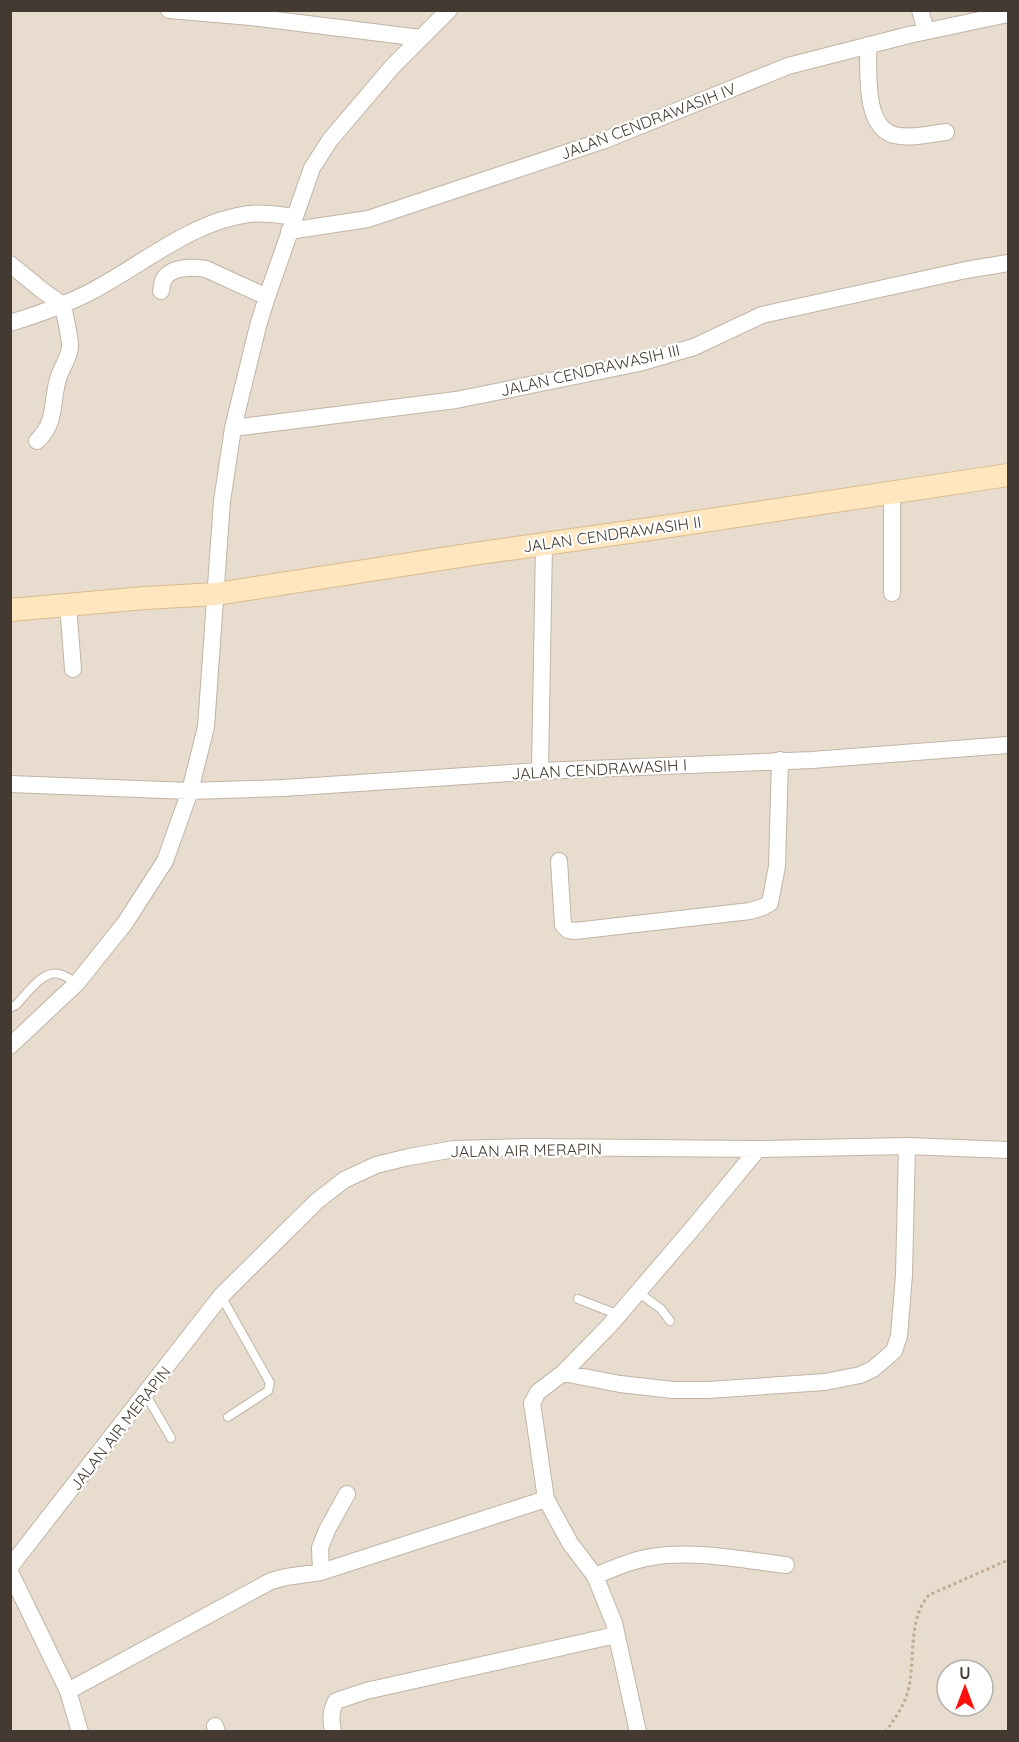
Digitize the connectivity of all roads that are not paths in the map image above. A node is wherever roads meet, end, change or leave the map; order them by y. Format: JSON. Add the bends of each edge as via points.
{"nodes":[{"id":1,"x":169,"y":10,"type":"edge"},
{"id":2,"x":449,"y":10,"type":"edge"},
{"id":3,"x":920,"y":10,"type":"edge"},
{"id":4,"x":1008,"y":14,"type":"edge"},
{"id":5,"x":926,"y":31,"type":"junction"},
{"id":6,"x":421,"y":38,"type":"junction"},
{"id":7,"x":868,"y":45,"type":"junction"},
{"id":8,"x":946,"y":132,"type":"dead end"},
{"id":9,"x":292,"y":224,"type":"junction"},
{"id":10,"x":1008,"y":262,"type":"edge"},
{"id":11,"x":10,"y":264,"type":"edge"},
{"id":12,"x":161,"y":291,"type":"dead end"},
{"id":13,"x":267,"y":297,"type":"junction"},
{"id":14,"x":63,"y":305,"type":"junction"},
{"id":15,"x":10,"y":323,"type":"edge"},
{"id":16,"x":233,"y":428,"type":"junction"},
{"id":17,"x":37,"y":441,"type":"dead end"},
{"id":18,"x":1008,"y":474,"type":"edge"},
{"id":19,"x":892,"y":492,"type":"junction"},
{"id":20,"x":544,"y":544,"type":"junction"},
{"id":21,"x":892,"y":592,"type":"dead end"},
{"id":22,"x":216,"y":594,"type":"junction"},
{"id":23,"x":68,"y":605,"type":"junction"},
{"id":24,"x":10,"y":610,"type":"edge"},
{"id":25,"x":73,"y":669,"type":"dead end"},
{"id":26,"x":1008,"y":746,"type":"edge"},
{"id":27,"x":780,"y":760,"type":"junction"},
{"id":28,"x":540,"y":771,"type":"junction"},
{"id":29,"x":10,"y":784,"type":"edge"},
{"id":30,"x":190,"y":791,"type":"junction"},
{"id":31,"x":559,"y":861,"type":"dead end"},
{"id":32,"x":77,"y":983,"type":"junction"},
{"id":33,"x":10,"y":1008,"type":"edge"},
{"id":34,"x":10,"y":1046,"type":"edge"},
{"id":35,"x":907,"y":1146,"type":"junction"},
{"id":36,"x":758,"y":1149,"type":"junction"},
{"id":37,"x":1008,"y":1150,"type":"edge"},
{"id":38,"x":638,"y":1292,"type":"junction"},
{"id":39,"x":221,"y":1296,"type":"junction"},
{"id":40,"x":578,"y":1299,"type":"dead end"},
{"id":41,"x":619,"y":1315,"type":"junction"},
{"id":42,"x":670,"y":1321,"type":"dead end"},
{"id":43,"x":564,"y":1373,"type":"junction"},
{"id":44,"x":146,"y":1395,"type":"junction"},
{"id":45,"x":228,"y":1418,"type":"dead end"},
{"id":46,"x":171,"y":1438,"type":"dead end"},
{"id":47,"x":347,"y":1494,"type":"dead end"},
{"id":48,"x":546,"y":1499,"type":"junction"},
{"id":49,"x":786,"y":1565,"type":"dead end"},
{"id":50,"x":10,"y":1569,"type":"edge"},
{"id":51,"x":321,"y":1572,"type":"junction"},
{"id":52,"x":595,"y":1576,"type":"junction"},
{"id":53,"x":616,"y":1635,"type":"junction"},
{"id":54,"x":68,"y":1691,"type":"junction"},
{"id":55,"x":80,"y":1731,"type":"edge"},
{"id":56,"x":333,"y":1731,"type":"edge"},
{"id":57,"x":638,"y":1731,"type":"edge"}],
"edges":[{"from":1,"to":6,"type":"street"},
{"from":2,"to":6,"type":"street"},
{"from":3,"to":5,"type":"street"},
{"from":4,"to":5,"type":"street","name":"JALAN CENDRAWASIH IV"},
{"from":5,"to":7,"type":"street","name":"JALAN CENDRAWASIH IV"},
{"from":6,"to":9,"type":"street","via":[[330,140],[312,168]]},
{"from":7,"to":8,"type":"street","via":[[871,107],[882,127],[903,136]]},
{"from":7,"to":9,"type":"street","name":"JALAN CENDRAWASIH IV","via":[[788,66],[605,140],[368,219]]},
{"from":9,"to":13,"type":"street"},
{"from":9,"to":14,"type":"street","name":"JALAN CENDRAWASIH IV","via":[[275,214],[250,214],[202,227]]},
{"from":10,"to":16,"type":"street","name":"JALAN CENDRAWASIH III","via":[[762,315],[694,347],[639,363],[456,400]]},
{"from":11,"to":14,"type":"street"},
{"from":12,"to":13,"type":"street","via":[[168,275],[198,268]]},
{"from":13,"to":16,"type":"street"},
{"from":14,"to":15,"type":"street","name":"JALAN CENDRAWASIH IV"},
{"from":14,"to":17,"type":"street","via":[[70,348],[58,378],[49,428]]},
{"from":16,"to":22,"type":"street","via":[[222,501]]},
{"from":18,"to":19,"type":"street","name":"JALAN CENDRAWASIH II"},
{"from":19,"to":20,"type":"street","name":"JALAN CENDRAWASIH II"},
{"from":19,"to":21,"type":"street"},
{"from":20,"to":22,"type":"street","name":"JALAN CENDRAWASIH II"},
{"from":20,"to":28,"type":"street"},
{"from":22,"to":23,"type":"street","name":"JALAN CENDRAWASIH II"},
{"from":22,"to":30,"type":"street","via":[[206,727]]},
{"from":23,"to":24,"type":"street","name":"JALAN CENDRAWASIH II"},
{"from":23,"to":25,"type":"street"},
{"from":26,"to":27,"type":"street","name":"JALAN CENDRAWASIH I"},
{"from":27,"to":28,"type":"street","name":"JALAN CENDRAWASIH I"},
{"from":27,"to":31,"type":"street","via":[[777,866],[770,903],[763,907],[568,930],[563,925]]},
{"from":28,"to":30,"type":"street","name":"JALAN CENDRAWASIH I"},
{"from":29,"to":30,"type":"street","name":"JALAN CENDRAWASIH I"},
{"from":30,"to":32,"type":"street","via":[[165,861],[125,923]]},
{"from":32,"to":33,"type":"lane","via":[[50,973]]},
{"from":32,"to":34,"type":"street"},
{"from":35,"to":36,"type":"street","name":"JALAN AIR MERAPIN"},
{"from":35,"to":37,"type":"street","name":"JALAN AIR MERAPIN"},
{"from":35,"to":43,"type":"street","via":[[899,1336],[894,1351],[873,1369],[825,1382],[708,1390],[620,1384]]},
{"from":36,"to":38,"type":"street"},
{"from":36,"to":39,"type":"street","name":"JALAN AIR MERAPIN","via":[[465,1149],[376,1165],[344,1180],[317,1201]]},
{"from":38,"to":41,"type":"street"},
{"from":38,"to":42,"type":"lane"},
{"from":39,"to":44,"type":"street","name":"JALAN AIR MERAPIN"},
{"from":39,"to":45,"type":"lane","via":[[270,1383],[268,1391]]},
{"from":40,"to":41,"type":"lane"},
{"from":41,"to":43,"type":"street"},
{"from":43,"to":48,"type":"street","via":[[537,1392],[532,1402]]},
{"from":44,"to":46,"type":"lane"},
{"from":44,"to":50,"type":"street","name":"JALAN AIR MERAPIN"},
{"from":47,"to":51,"type":"street","via":[[320,1548]]},
{"from":48,"to":51,"type":"street"},
{"from":48,"to":52,"type":"street","via":[[570,1543]]},
{"from":49,"to":52,"type":"street","via":[[676,1554],[629,1562]]},
{"from":50,"to":54,"type":"street"},
{"from":51,"to":54,"type":"street","via":[[271,1581]]},
{"from":52,"to":53,"type":"street"},
{"from":53,"to":56,"type":"street","via":[[336,1701],[330,1719]]},
{"from":53,"to":57,"type":"street"},
{"from":54,"to":55,"type":"street"}]}
